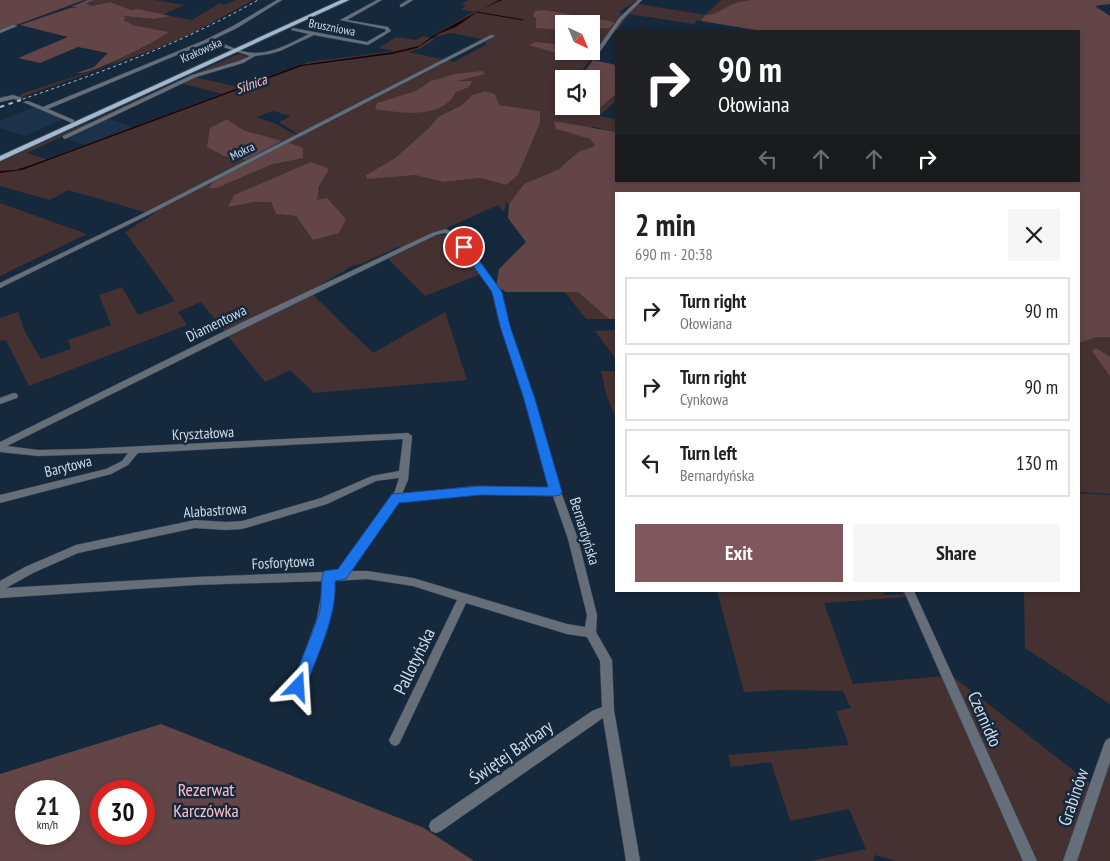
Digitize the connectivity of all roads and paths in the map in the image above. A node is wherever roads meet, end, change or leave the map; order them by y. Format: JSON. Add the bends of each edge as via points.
{"nodes":[{"id":1,"x":280,"y":0,"type":"edge"},
{"id":2,"x":338,"y":0,"type":"edge"},
{"id":3,"x":346,"y":0,"type":"edge"},
{"id":4,"x":380,"y":0,"type":"edge"},
{"id":5,"x":411,"y":0,"type":"edge"},
{"id":6,"x":640,"y":0,"type":"edge"},
{"id":7,"x":401,"y":6,"type":"dead end"},
{"id":8,"x":15,"y":26,"type":"dead end"},
{"id":9,"x":293,"y":29,"type":"dead end"},
{"id":10,"x":0,"y":32,"type":"edge"},
{"id":11,"x":314,"y":33,"type":"junction"},
{"id":12,"x":493,"y":36,"type":"dead end"},
{"id":13,"x":207,"y":41,"type":"junction"},
{"id":14,"x":600,"y":48,"type":"edge"},
{"id":15,"x":233,"y":50,"type":"junction"},
{"id":16,"x":253,"y":56,"type":"junction"},
{"id":17,"x":19,"y":98,"type":"dead end"},
{"id":18,"x":0,"y":100,"type":"edge"},
{"id":19,"x":26,"y":102,"type":"dead end"},
{"id":20,"x":44,"y":110,"type":"junction"},
{"id":21,"x":85,"y":120,"type":"junction"},
{"id":22,"x":72,"y":121,"type":"junction"},
{"id":23,"x":95,"y":122,"type":"junction"},
{"id":24,"x":65,"y":137,"type":"dead end"},
{"id":25,"x":0,"y":154,"type":"edge"},
{"id":26,"x":0,"y":158,"type":"edge"},
{"id":27,"x":446,"y":231,"type":"joint"},
{"id":28,"x":0,"y":286,"type":"edge"},
{"id":29,"x":14,"y":396,"type":"dead end"},
{"id":30,"x":0,"y":401,"type":"edge"},
{"id":31,"x":0,"y":448,"type":"edge"},
{"id":32,"x":135,"y":450,"type":"junction"},
{"id":33,"x":404,"y":474,"type":"junction"},
{"id":34,"x":556,"y":492,"type":"junction"},
{"id":35,"x":396,"y":498,"type":"junction"},
{"id":36,"x":0,"y":499,"type":"edge"},
{"id":37,"x":342,"y":574,"type":"junction"},
{"id":38,"x":328,"y":575,"type":"junction"},
{"id":39,"x":0,"y":586,"type":"edge"},
{"id":40,"x":909,"y":592,"type":"edge"},
{"id":41,"x":0,"y":593,"type":"edge"},
{"id":42,"x":464,"y":597,"type":"junction"},
{"id":43,"x":590,"y":633,"type":"junction"},
{"id":44,"x":298,"y":687,"type":"dead end"},
{"id":45,"x":608,"y":710,"type":"junction"},
{"id":46,"x":395,"y":740,"type":"dead end"},
{"id":47,"x":1110,"y":744,"type":"edge"},
{"id":48,"x":436,"y":826,"type":"dead end"},
{"id":49,"x":633,"y":861,"type":"edge"},
{"id":50,"x":1030,"y":861,"type":"edge"},
{"id":51,"x":1070,"y":861,"type":"edge"}],
"edges":[{"from":1,"to":13,"type":"street","name":"Krakowska"},
{"from":2,"to":15,"type":"main road","name":"Krakowska"},
{"from":3,"to":15,"type":"main road","name":"Krakowska"},
{"from":4,"to":11,"type":"street","name":"Bruszniowa","via":[[342,20],[389,29],[368,44]]},
{"from":5,"to":7,"type":"street"},
{"from":6,"to":14,"type":"street","via":[[615,23]]},
{"from":8,"to":10,"type":"street"},
{"from":9,"to":11,"type":"street","name":"Bruszniowa"},
{"from":11,"to":16,"type":"street","name":"Krakowska","via":[[269,54]]},
{"from":12,"to":28,"type":"street","name":"Mokra"},
{"from":13,"to":15,"type":"street"},
{"from":13,"to":20,"type":"street","name":"Krakowska"},
{"from":15,"to":16,"type":"street"},
{"from":15,"to":21,"type":"main road","name":"Krakowska"},
{"from":15,"to":22,"type":"main road","name":"Krakowska"},
{"from":16,"to":23,"type":"street","name":"Krakowska","via":[[194,76]]},
{"from":17,"to":18,"type":"street"},
{"from":19,"to":20,"type":"street"},
{"from":20,"to":22,"type":"street"},
{"from":21,"to":23,"type":"street"},
{"from":21,"to":26,"type":"main road","name":"Krakowska"},
{"from":22,"to":25,"type":"main road","name":"Krakowska"},
{"from":23,"to":24,"type":"street","name":"Krakowska"},
{"from":27,"to":31,"type":"street","name":"Diamentowa","via":[[250,322]]},
{"from":27,"to":34,"type":"street","name":"Bernardyńska","via":[[457,236],[497,292]]},
{"from":29,"to":30,"type":"street"},
{"from":31,"to":32,"type":"street","name":"Kryształowa","via":[[38,453]]},
{"from":32,"to":33,"type":"street","name":"Kryształowa","via":[[408,436]]},
{"from":32,"to":36,"type":"street","name":"Barytowa","via":[[125,463],[108,472]]},
{"from":33,"to":35,"type":"street"},
{"from":33,"to":39,"type":"street","name":"Alabastrowa","via":[[375,478],[324,501],[242,525],[194,524],[76,549]]},
{"from":34,"to":35,"type":"street","via":[[480,490]]},
{"from":34,"to":43,"type":"street","name":"Bernardyńska","via":[[592,615]]},
{"from":35,"to":37,"type":"street"},
{"from":37,"to":38,"type":"street","name":"Fosforytowa"},
{"from":37,"to":42,"type":"street","name":"Fosforytowa","via":[[401,579]]},
{"from":38,"to":41,"type":"street","name":"Fosforytowa"},
{"from":38,"to":44,"type":"street","via":[[326,612]]},
{"from":40,"to":50,"type":"street","name":"Czernidło"},
{"from":42,"to":43,"type":"street","name":"Fosforytowa"},
{"from":42,"to":46,"type":"street","name":"Pallotyńska"},
{"from":43,"to":45,"type":"street","via":[[606,660]]},
{"from":45,"to":48,"type":"street","name":"Świętej Barbary","via":[[596,714]]},
{"from":45,"to":49,"type":"street"},
{"from":47,"to":51,"type":"street","name":"Grabinów"}]}
